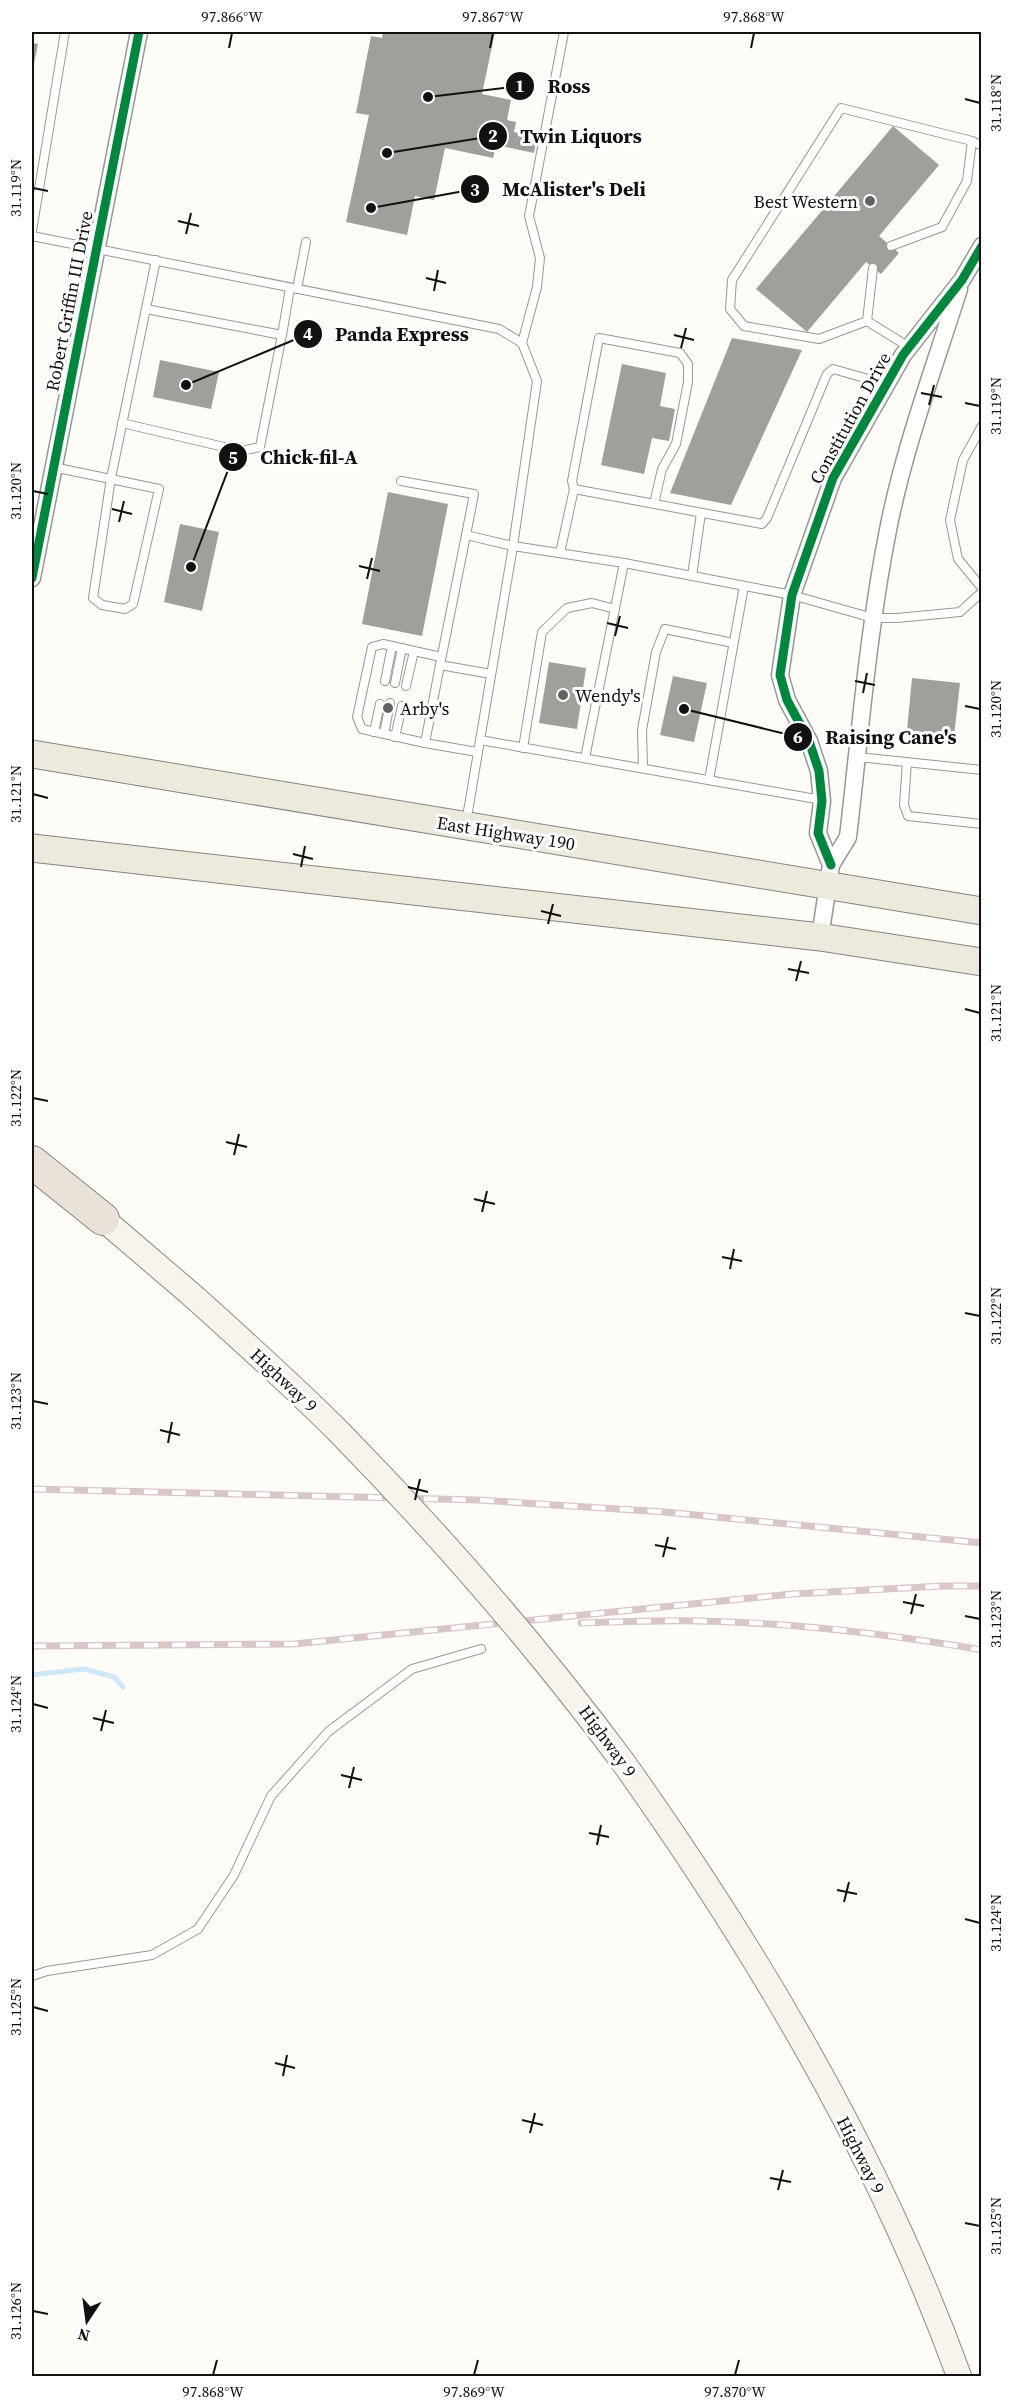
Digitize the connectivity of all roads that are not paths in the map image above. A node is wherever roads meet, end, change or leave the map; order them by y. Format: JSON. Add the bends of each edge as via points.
{"nodes":[{"id":1,"x":65,"y":32,"type":"edge"},
{"id":2,"x":139,"y":32,"type":"edge"},
{"id":3,"x":564,"y":32,"type":"edge"},
{"id":4,"x":972,"y":141,"type":"junction"},
{"id":5,"x":981,"y":146,"type":"edge"},
{"id":6,"x":32,"y":231,"type":"edge"},
{"id":7,"x":32,"y":236,"type":"edge"},
{"id":8,"x":306,"y":242,"type":"dead end"},
{"id":9,"x":891,"y":246,"type":"dead end"},
{"id":10,"x":981,"y":246,"type":"edge"},
{"id":11,"x":97,"y":249,"type":"junction"},
{"id":12,"x":156,"y":260,"type":"junction"},
{"id":13,"x":873,"y":268,"type":"dead end"},
{"id":14,"x":962,"y":280,"type":"junction"},
{"id":15,"x":294,"y":288,"type":"junction"},
{"id":16,"x":146,"y":309,"type":"junction"},
{"id":17,"x":867,"y":321,"type":"junction"},
{"id":18,"x":282,"y":335,"type":"junction"},
{"id":19,"x":522,"y":343,"type":"junction"},
{"id":20,"x":909,"y":347,"type":"junction"},
{"id":21,"x":886,"y":384,"type":"junction"},
{"id":22,"x":122,"y":423,"type":"junction"},
{"id":23,"x":981,"y":426,"type":"edge"},
{"id":24,"x":53,"y":467,"type":"junction"},
{"id":25,"x":111,"y":478,"type":"junction"},
{"id":26,"x":401,"y":481,"type":"dead end"},
{"id":27,"x":574,"y":489,"type":"junction"},
{"id":28,"x":654,"y":504,"type":"junction"},
{"id":29,"x":701,"y":513,"type":"junction"},
{"id":30,"x":466,"y":535,"type":"junction"},
{"id":31,"x":513,"y":546,"type":"junction"},
{"id":32,"x":560,"y":553,"type":"junction"},
{"id":33,"x":624,"y":563,"type":"junction"},
{"id":34,"x":692,"y":576,"type":"junction"},
{"id":35,"x":32,"y":578,"type":"edge"},
{"id":36,"x":744,"y":586,"type":"junction"},
{"id":37,"x":981,"y":590,"type":"edge"},
{"id":38,"x":792,"y":595,"type":"junction"},
{"id":39,"x":615,"y":609,"type":"junction"},
{"id":40,"x":873,"y":618,"type":"junction"},
{"id":41,"x":733,"y":643,"type":"junction"},
{"id":42,"x":392,"y":646,"type":"junction"},
{"id":43,"x":402,"y":648,"type":"junction"},
{"id":44,"x":414,"y":651,"type":"junction"},
{"id":45,"x":441,"y":661,"type":"junction"},
{"id":46,"x":491,"y":674,"type":"junction"},
{"id":47,"x":406,"y":686,"type":"dead end"},
{"id":48,"x":390,"y":703,"type":"dead end"},
{"id":49,"x":380,"y":704,"type":"dead end"},
{"id":50,"x":402,"y":706,"type":"dead end"},
{"id":51,"x":374,"y":732,"type":"junction"},
{"id":52,"x":384,"y":734,"type":"junction"},
{"id":53,"x":395,"y":737,"type":"junction"},
{"id":54,"x":480,"y":740,"type":"junction"},
{"id":55,"x":425,"y":743,"type":"junction"},
{"id":56,"x":523,"y":747,"type":"junction"},
{"id":57,"x":477,"y":752,"type":"junction"},
{"id":58,"x":32,"y":754,"type":"edge"},
{"id":59,"x":858,"y":757,"type":"junction"},
{"id":60,"x":585,"y":758,"type":"junction"},
{"id":61,"x":907,"y":762,"type":"junction"},
{"id":62,"x":643,"y":768,"type":"junction"},
{"id":63,"x":981,"y":770,"type":"edge"},
{"id":64,"x":709,"y":780,"type":"junction"},
{"id":65,"x":822,"y":801,"type":"junction"},
{"id":66,"x":981,"y":824,"type":"edge"},
{"id":67,"x":465,"y":826,"type":"junction"},
{"id":68,"x":32,"y":848,"type":"edge"},
{"id":69,"x":830,"y":876,"type":"junction"},
{"id":70,"x":981,"y":911,"type":"edge"},
{"id":71,"x":820,"y":937,"type":"junction"},
{"id":72,"x":981,"y":962,"type":"edge"},
{"id":73,"x":32,"y":1162,"type":"edge"},
{"id":74,"x":32,"y":1181,"type":"edge"},
{"id":75,"x":103,"y":1220,"type":"junction"},
{"id":76,"x":481,"y":1649,"type":"dead end"},
{"id":77,"x":32,"y":1976,"type":"edge"},
{"id":78,"x":959,"y":2376,"type":"edge"}],
"edges":[{"from":1,"to":6,"type":"lane"},
{"from":2,"to":11,"type":"street","name":"Robert Griffin III Drive"},
{"from":3,"to":19,"type":"lane","via":[[530,216],[540,258],[537,287]]},
{"from":4,"to":5,"type":"lane"},
{"from":4,"to":9,"type":"lane","via":[[967,181],[942,227]]},
{"from":4,"to":17,"type":"lane","via":[[841,108],[732,279],[730,309],[744,326],[819,339]]},
{"from":7,"to":11,"type":"lane"},
{"from":8,"to":15,"type":"lane"},
{"from":10,"to":14,"type":"street","name":"Constitution Drive"},
{"from":11,"to":12,"type":"lane"},
{"from":11,"to":24,"type":"street","name":"Robert Griffin III Drive"},
{"from":12,"to":15,"type":"lane"},
{"from":12,"to":16,"type":"lane"},
{"from":13,"to":17,"type":"lane"},
{"from":14,"to":20,"type":"street","name":"Constitution Drive"},
{"from":14,"to":40,"type":"street","name":"Constitution Drive","via":[[906,459],[888,528]]},
{"from":15,"to":18,"type":"lane"},
{"from":15,"to":19,"type":"lane","via":[[499,329]]},
{"from":16,"to":18,"type":"lane"},
{"from":16,"to":22,"type":"lane"},
{"from":17,"to":20,"type":"lane"},
{"from":18,"to":22,"type":"lane","via":[[260,447],[241,451]]},
{"from":19,"to":31,"type":"lane","via":[[537,381]]},
{"from":20,"to":21,"type":"street","name":"Constitution Drive"},
{"from":21,"to":29,"type":"lane","via":[[845,371],[833,369],[827,374],[762,524]]},
{"from":21,"to":38,"type":"street","name":"Constitution Drive","via":[[833,478]]},
{"from":22,"to":25,"type":"lane"},
{"from":23,"to":37,"type":"lane","via":[[963,460],[950,520],[958,559]]},
{"from":24,"to":25,"type":"lane"},
{"from":24,"to":35,"type":"street","name":"Robert Griffin III Drive"},
{"from":25,"to":25,"type":"lane","via":[[159,489],[133,604],[125,609],[102,605],[93,598]]},
{"from":26,"to":30,"type":"lane","via":[[474,495]]},
{"from":27,"to":28,"type":"lane"},
{"from":27,"to":28,"type":"lane","via":[[572,481],[598,338],[605,338],[680,353],[688,364],[676,444],[662,470]]},
{"from":27,"to":32,"type":"lane"},
{"from":28,"to":29,"type":"lane"},
{"from":29,"to":34,"type":"lane"},
{"from":30,"to":31,"type":"lane"},
{"from":30,"to":45,"type":"lane"},
{"from":31,"to":32,"type":"lane"},
{"from":31,"to":46,"type":"lane"},
{"from":32,"to":33,"type":"lane"},
{"from":33,"to":34,"type":"lane"},
{"from":33,"to":39,"type":"lane"},
{"from":34,"to":36,"type":"lane"},
{"from":36,"to":38,"type":"lane"},
{"from":36,"to":41,"type":"lane"},
{"from":37,"to":40,"type":"lane","via":[[960,612]]},
{"from":38,"to":40,"type":"lane"},
{"from":38,"to":65,"type":"street","name":"Constitution Drive","via":[[780,675],[788,700],[810,741]]},
{"from":39,"to":56,"type":"lane","via":[[592,603],[567,608],[542,632]]},
{"from":39,"to":60,"type":"lane"},
{"from":40,"to":59,"type":"street","name":"Constitution Drive"},
{"from":41,"to":62,"type":"lane","via":[[665,629],[656,652],[642,730]]},
{"from":41,"to":64,"type":"lane"},
{"from":42,"to":43,"type":"lane"},
{"from":42,"to":43,"type":"lane","via":[[390,682]]},
{"from":42,"to":51,"type":"lane","via":[[372,647],[357,717],[362,729]]},
{"from":43,"to":44,"type":"lane"},
{"from":44,"to":45,"type":"lane"},
{"from":44,"to":47,"type":"lane"},
{"from":45,"to":46,"type":"lane"},
{"from":45,"to":55,"type":"lane"},
{"from":46,"to":54,"type":"lane"},
{"from":48,"to":52,"type":"lane"},
{"from":49,"to":51,"type":"lane"},
{"from":50,"to":53,"type":"lane"},
{"from":51,"to":52,"type":"lane"},
{"from":52,"to":53,"type":"lane"},
{"from":53,"to":55,"type":"lane"},
{"from":54,"to":56,"type":"lane"},
{"from":54,"to":57,"type":"lane"},
{"from":55,"to":57,"type":"lane"},
{"from":56,"to":60,"type":"lane"},
{"from":57,"to":67,"type":"lane"},
{"from":58,"to":67,"type":"main road","name":"East Highway 190"},
{"from":59,"to":61,"type":"lane"},
{"from":59,"to":69,"type":"street","name":"Constitution Drive","via":[[848,837]]},
{"from":60,"to":62,"type":"lane"},
{"from":61,"to":63,"type":"lane"},
{"from":61,"to":66,"type":"lane","via":[[904,805],[908,816]]},
{"from":62,"to":64,"type":"lane"},
{"from":64,"to":65,"type":"lane"},
{"from":65,"to":69,"type":"street","name":"Constitution Drive","via":[[818,833]]},
{"from":67,"to":69,"type":"main road","name":"East Highway 190"},
{"from":68,"to":71,"type":"main road"},
{"from":69,"to":70,"type":"main road","name":"East Highway 190"},
{"from":69,"to":71,"type":"street","name":"Constitution Drive"},
{"from":71,"to":72,"type":"main road"},
{"from":73,"to":75,"type":"highway","name":"Highway 9"},
{"from":74,"to":75,"type":"highway","name":"Highway 9"},
{"from":75,"to":78,"type":"main road","name":"Highway 9","bridge":true,"via":[[194,1296],[322,1416],[472,1574],[572,1693],[715,1897],[772,1988],[901,2234]]},
{"from":76,"to":77,"type":"lane","via":[[412,1669],[329,1731],[271,1796],[234,1875],[198,1929],[152,1955]]}]}
